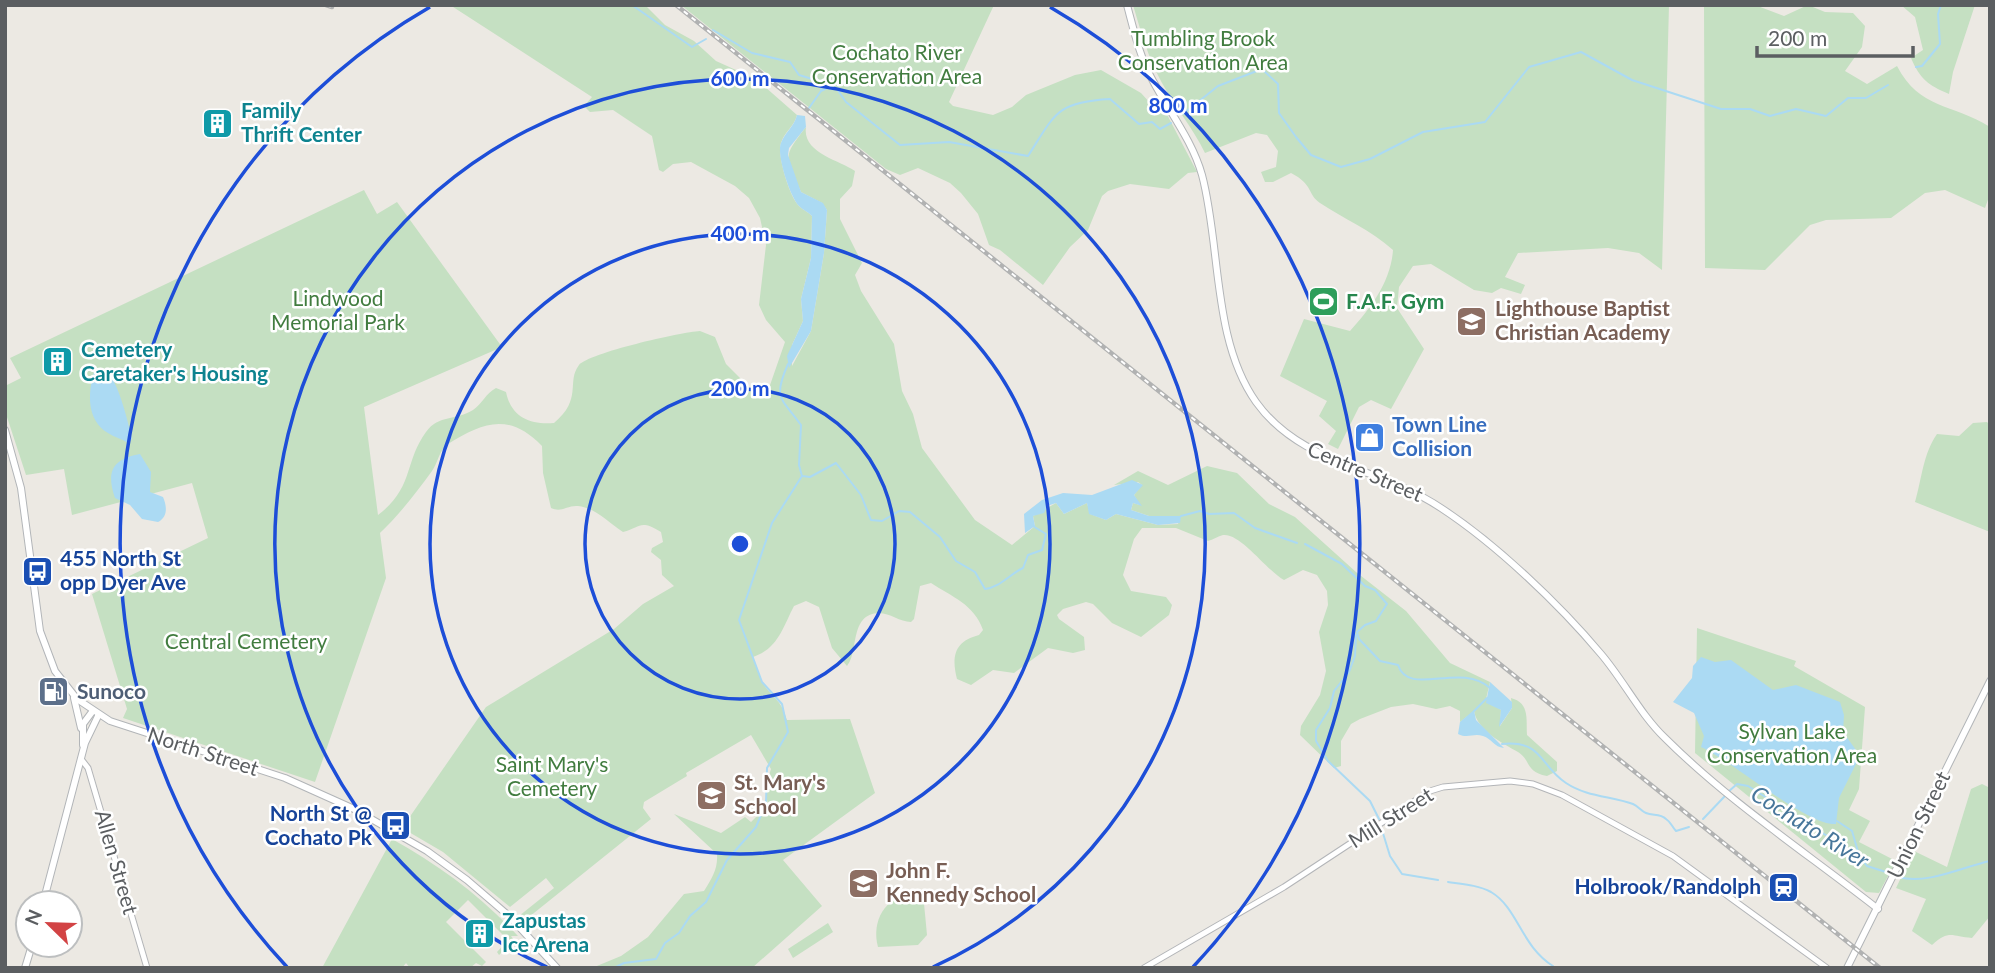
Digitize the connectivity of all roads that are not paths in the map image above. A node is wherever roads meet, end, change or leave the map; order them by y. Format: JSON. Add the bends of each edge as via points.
{"nodes":[{"id":1,"x":1127,"y":5,"type":"edge"},
{"id":2,"x":5,"y":430,"type":"edge"},
{"id":3,"x":1990,"y":681,"type":"edge"},
{"id":4,"x":73,"y":696,"type":"junction"},
{"id":5,"x":95,"y":714,"type":"junction"},
{"id":6,"x":82,"y":731,"type":"junction"},
{"id":7,"x":83,"y":749,"type":"junction"},
{"id":8,"x":81,"y":760,"type":"junction"},
{"id":9,"x":47,"y":889,"type":"edge"},
{"id":10,"x":1878,"y":909,"type":"junction"},
{"id":11,"x":147,"y":968,"type":"edge"},
{"id":12,"x":557,"y":968,"type":"edge"},
{"id":13,"x":1144,"y":968,"type":"edge"},
{"id":14,"x":1827,"y":968,"type":"edge"},
{"id":15,"x":1847,"y":968,"type":"edge"}],
"edges":[{"from":1,"to":10,"type":"main road","name":"Centre Street","via":[[1146,67],[1198,162],[1231,348],[1242,379],[1259,406],[1303,446],[1411,489],[1476,534],[1580,631],[1662,736]]},
{"from":2,"to":4,"type":"main road","name":"North Street","via":[[21,488],[40,631],[53,667]]},
{"from":3,"to":10,"type":"main road","name":"Union Street"},
{"from":4,"to":5,"type":"main road","name":"North Street"},
{"from":4,"to":6,"type":"main road"},
{"from":5,"to":6,"type":"main road","via":[[84,721]]},
{"from":5,"to":7,"type":"main road"},
{"from":5,"to":12,"type":"main road","name":"North Street","via":[[292,781],[352,808],[462,876],[503,910]]},
{"from":6,"to":7,"type":"main road"},
{"from":7,"to":8,"type":"main road"},
{"from":8,"to":9,"type":"main road"},
{"from":8,"to":11,"type":"street","name":"Allen Street","via":[[88,768]]},
{"from":10,"to":15,"type":"main road","name":"Union Street"},
{"from":13,"to":14,"type":"street","name":"Mill Street","via":[[1284,887],[1430,791],[1510,781],[1547,788],[1643,837]]}]}
